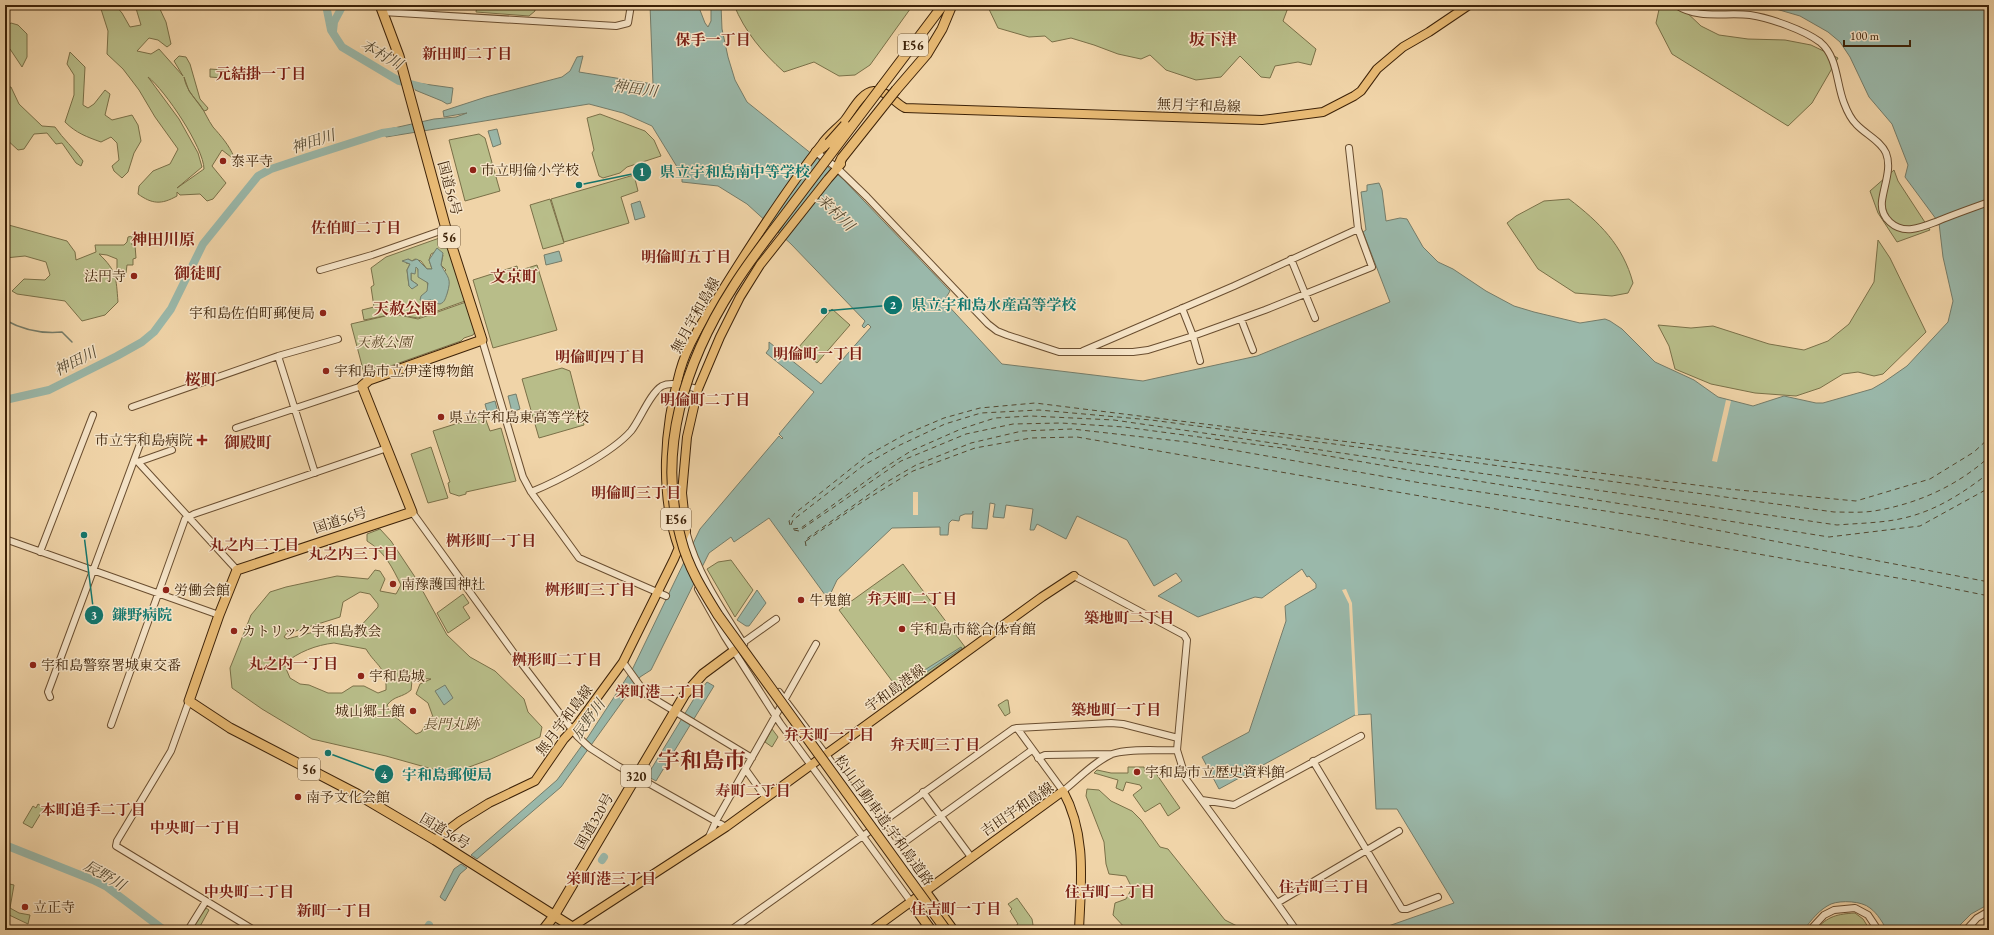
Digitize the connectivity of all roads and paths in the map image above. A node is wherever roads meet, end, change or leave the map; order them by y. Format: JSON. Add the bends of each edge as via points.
{"nodes":[{"id":1,"x":631,"y":5,"type":"edge"},
{"id":2,"x":952,"y":5,"type":"edge"},
{"id":3,"x":1469,"y":5,"type":"edge"},
{"id":4,"x":1676,"y":5,"type":"edge"},
{"id":5,"x":942,"y":6,"type":"edge"},
{"id":6,"x":381,"y":9,"type":"edge"},
{"id":7,"x":880,"y":85,"type":"junction"},
{"id":8,"x":894,"y":100,"type":"junction"},
{"id":9,"x":1349,"y":148,"type":"dead end"},
{"id":10,"x":815,"y":154,"type":"junction"},
{"id":11,"x":836,"y":170,"type":"junction"},
{"id":12,"x":1989,"y":202,"type":"edge"},
{"id":13,"x":446,"y":229,"type":"junction"},
{"id":14,"x":1358,"y":229,"type":"junction"},
{"id":15,"x":1291,"y":260,"type":"junction"},
{"id":16,"x":320,"y":270,"type":"dead end"},
{"id":17,"x":1305,"y":294,"type":"junction"},
{"id":18,"x":1182,"y":308,"type":"junction"},
{"id":19,"x":1315,"y":318,"type":"dead end"},
{"id":20,"x":1241,"y":319,"type":"junction"},
{"id":21,"x":1193,"y":336,"type":"junction"},
{"id":22,"x":338,"y":339,"type":"dead end"},
{"id":23,"x":482,"y":340,"type":"junction"},
{"id":24,"x":1253,"y":350,"type":"dead end"},
{"id":25,"x":1077,"y":353,"type":"junction"},
{"id":26,"x":278,"y":356,"type":"junction"},
{"id":27,"x":1200,"y":361,"type":"dead end"},
{"id":28,"x":677,"y":385,"type":"junction"},
{"id":29,"x":362,"y":386,"type":"junction"},
{"id":30,"x":698,"y":388,"type":"junction"},
{"id":31,"x":132,"y":407,"type":"dead end"},
{"id":32,"x":294,"y":408,"type":"junction"},
{"id":33,"x":93,"y":415,"type":"dead end"},
{"id":34,"x":236,"y":428,"type":"dead end"},
{"id":35,"x":143,"y":436,"type":"dead end"},
{"id":36,"x":387,"y":448,"type":"junction"},
{"id":37,"x":172,"y":450,"type":"dead end"},
{"id":38,"x":136,"y":461,"type":"junction"},
{"id":39,"x":315,"y":473,"type":"junction"},
{"id":40,"x":531,"y":492,"type":"junction"},
{"id":41,"x":412,"y":512,"type":"junction"},
{"id":42,"x":188,"y":516,"type":"junction"},
{"id":43,"x":686,"y":531,"type":"junction"},
{"id":44,"x":5,"y":539,"type":"edge"},
{"id":45,"x":679,"y":549,"type":"junction"},
{"id":46,"x":40,"y":552,"type":"junction"},
{"id":47,"x":92,"y":570,"type":"junction"},
{"id":48,"x":238,"y":570,"type":"junction"},
{"id":49,"x":1074,"y":576,"type":"joint"},
{"id":50,"x":158,"y":593,"type":"junction"},
{"id":51,"x":657,"y":593,"type":"junction"},
{"id":52,"x":666,"y":596,"type":"dead end"},
{"id":53,"x":219,"y":616,"type":"junction"},
{"id":54,"x":776,"y":619,"type":"dead end"},
{"id":55,"x":743,"y":643,"type":"junction"},
{"id":56,"x":816,"y":644,"type":"dead end"},
{"id":57,"x":734,"y":651,"type":"junction"},
{"id":58,"x":623,"y":662,"type":"junction"},
{"id":59,"x":50,"y":697,"type":"dead end"},
{"id":60,"x":785,"y":700,"type":"junction"},
{"id":61,"x":189,"y":701,"type":"junction"},
{"id":62,"x":679,"y":714,"type":"junction"},
{"id":63,"x":776,"y":716,"type":"junction"},
{"id":64,"x":111,"y":725,"type":"dead end"},
{"id":65,"x":1016,"y":728,"type":"junction"},
{"id":66,"x":572,"y":730,"type":"junction"},
{"id":67,"x":1361,"y":736,"type":"dead end"},
{"id":68,"x":1178,"y":738,"type":"junction"},
{"id":69,"x":1032,"y":750,"type":"junction"},
{"id":70,"x":1177,"y":750,"type":"junction"},
{"id":71,"x":826,"y":754,"type":"junction"},
{"id":72,"x":1112,"y":754,"type":"junction"},
{"id":73,"x":752,"y":758,"type":"junction"},
{"id":74,"x":1038,"y":758,"type":"junction"},
{"id":75,"x":1313,"y":761,"type":"junction"},
{"id":76,"x":811,"y":766,"type":"junction"},
{"id":77,"x":746,"y":770,"type":"junction"},
{"id":78,"x":640,"y":778,"type":"junction"},
{"id":79,"x":1062,"y":791,"type":"junction"},
{"id":80,"x":923,"y":792,"type":"junction"},
{"id":81,"x":766,"y":798,"type":"junction"},
{"id":82,"x":1202,"y":800,"type":"junction"},
{"id":83,"x":941,"y":816,"type":"junction"},
{"id":84,"x":716,"y":821,"type":"junction"},
{"id":85,"x":878,"y":824,"type":"junction"},
{"id":86,"x":726,"y":827,"type":"junction"},
{"id":87,"x":1399,"y":831,"type":"dead end"},
{"id":88,"x":863,"y":834,"type":"junction"},
{"id":89,"x":435,"y":840,"type":"junction"},
{"id":90,"x":707,"y":840,"type":"junction"},
{"id":91,"x":895,"y":848,"type":"junction"},
{"id":92,"x":1367,"y":851,"type":"junction"},
{"id":93,"x":970,"y":857,"type":"junction"},
{"id":94,"x":925,"y":891,"type":"junction"},
{"id":95,"x":1438,"y":897,"type":"dead end"},
{"id":96,"x":206,"y":902,"type":"junction"},
{"id":97,"x":911,"y":902,"type":"junction"},
{"id":98,"x":1277,"y":903,"type":"junction"},
{"id":99,"x":1989,"y":911,"type":"edge"},
{"id":100,"x":554,"y":916,"type":"junction"},
{"id":101,"x":575,"y":929,"type":"edge"},
{"id":102,"x":188,"y":930,"type":"edge"},
{"id":103,"x":254,"y":930,"type":"edge"},
{"id":104,"x":543,"y":930,"type":"edge"},
{"id":105,"x":552,"y":930,"type":"edge"},
{"id":106,"x":731,"y":930,"type":"edge"},
{"id":107,"x":872,"y":930,"type":"edge"},
{"id":108,"x":931,"y":930,"type":"edge"},
{"id":109,"x":946,"y":930,"type":"edge"},
{"id":110,"x":953,"y":930,"type":"edge"},
{"id":111,"x":1079,"y":930,"type":"edge"},
{"id":112,"x":1296,"y":930,"type":"edge"},
{"id":113,"x":1810,"y":930,"type":"edge"},
{"id":114,"x":1878,"y":930,"type":"edge"},
{"id":115,"x":1966,"y":930,"type":"edge"}],
"edges":[{"from":1,"to":6,"type":"street","via":[[628,23],[616,26]]},
{"from":2,"to":11,"type":"highway","bridge":true,"via":[[930,49],[842,158]]},
{"from":3,"to":8,"type":"main road","name":"無月宇和島線","via":[[1403,47],[1377,69],[1361,91],[1354,96],[1330,109],[1314,114],[1262,120],[990,111],[906,108]]},
{"from":4,"to":12,"type":"street","via":[[1698,14],[1750,15],[1767,19],[1820,42],[1832,59],[1848,114],[1886,152],[1888,169],[1882,210],[1890,223],[1903,229],[1914,229]]},
{"from":5,"to":7,"type":"highway","via":[[914,36]]},
{"from":6,"to":13,"type":"highway","name":"国道56号","number":"56","via":[[406,84]]},
{"from":7,"to":10,"type":"highway","bridge":true,"via":[[846,125]]},
{"from":7,"to":109,"type":"highway","name":"松山自動車道;宇和島道路","number":"E56","bridge":true,"via":[[743,271],[708,331],[690,372],[676,419],[672,455],[672,494],[676,522],[684,549],[700,585],[718,615]]},
{"from":8,"to":10,"type":"main road","name":"無月宇和島線","via":[[875,91],[864,96]]},
{"from":8,"to":11,"type":"main road","name":"無月宇和島線"},
{"from":9,"to":14,"type":"street"},
{"from":10,"to":11,"type":"street"},
{"from":10,"to":28,"type":"main road","name":"無月宇和島線","via":[[766,222],[689,346]]},
{"from":11,"to":25,"type":"street","via":[[997,331],[1051,351]]},
{"from":11,"to":30,"type":"main road","name":"無月宇和島線","via":[[760,265],[740,297]]},
{"from":13,"to":16,"type":"street","via":[[372,256]]},
{"from":13,"to":23,"type":"highway","name":"国道56号","number":"56"},
{"from":14,"to":15,"type":"street"},
{"from":14,"to":17,"type":"street","via":[[1372,267]]},
{"from":15,"to":17,"type":"street"},
{"from":15,"to":18,"type":"street"},
{"from":17,"to":19,"type":"street"},
{"from":17,"to":20,"type":"street"},
{"from":18,"to":21,"type":"street"},
{"from":18,"to":25,"type":"street"},
{"from":20,"to":21,"type":"street"},
{"from":20,"to":24,"type":"street"},
{"from":21,"to":25,"type":"street","via":[[1148,350]]},
{"from":21,"to":27,"type":"street"},
{"from":22,"to":26,"type":"street"},
{"from":23,"to":29,"type":"highway","via":[[369,380]]},
{"from":23,"to":40,"type":"street","via":[[523,477]]},
{"from":26,"to":31,"type":"street"},
{"from":26,"to":32,"type":"street"},
{"from":28,"to":30,"type":"street"},
{"from":28,"to":40,"type":"street","via":[[670,384],[659,389],[631,431],[615,447]]},
{"from":28,"to":45,"type":"main road","name":"無月宇和島線","via":[[668,432],[665,483],[669,514]]},
{"from":29,"to":32,"type":"street"},
{"from":29,"to":36,"type":"highway"},
{"from":30,"to":43,"type":"main road","name":"無月宇和島線","via":[[684,458],[682,493]]},
{"from":32,"to":34,"type":"street"},
{"from":32,"to":39,"type":"street"},
{"from":33,"to":46,"type":"street"},
{"from":35,"to":38,"type":"street"},
{"from":36,"to":39,"type":"street"},
{"from":36,"to":41,"type":"highway"},
{"from":37,"to":38,"type":"street"},
{"from":38,"to":42,"type":"street"},
{"from":38,"to":47,"type":"street"},
{"from":39,"to":42,"type":"street"},
{"from":40,"to":51,"type":"street","via":[[579,558]]},
{"from":41,"to":48,"type":"highway","name":"国道56号"},
{"from":41,"to":66,"type":"street"},
{"from":42,"to":48,"type":"street"},
{"from":42,"to":50,"type":"street","via":[[182,524]]},
{"from":43,"to":45,"type":"main road","name":"無月宇和島線"},
{"from":43,"to":55,"type":"street","via":[[701,571]]},
{"from":44,"to":46,"type":"street"},
{"from":45,"to":51,"type":"main road","name":"無月宇和島線"},
{"from":45,"to":57,"type":"street","via":[[695,583]]},
{"from":46,"to":47,"type":"street"},
{"from":47,"to":50,"type":"street"},
{"from":47,"to":59,"type":"street","via":[[48,692]]},
{"from":48,"to":53,"type":"highway"},
{"from":49,"to":68,"type":"street","via":[[1184,635],[1187,640]]},
{"from":49,"to":71,"type":"main road","name":"宇和島港線"},
{"from":50,"to":53,"type":"street"},
{"from":50,"to":64,"type":"street"},
{"from":51,"to":52,"type":"street"},
{"from":51,"to":58,"type":"main road","name":"無月宇和島線"},
{"from":53,"to":61,"type":"highway"},
{"from":54,"to":55,"type":"street"},
{"from":55,"to":57,"type":"street"},
{"from":55,"to":60,"type":"street"},
{"from":56,"to":60,"type":"street"},
{"from":57,"to":62,"type":"highway","name":"国道320号","number":"320","via":[[695,682]]},
{"from":57,"to":63,"type":"street"},
{"from":58,"to":62,"type":"street","via":[[646,694]]},
{"from":58,"to":66,"type":"main road","name":"無月宇和島線"},
{"from":60,"to":63,"type":"street"},
{"from":60,"to":71,"type":"street"},
{"from":61,"to":89,"type":"highway","name":"国道56号","number":"56","via":[[230,728],[357,794]]},
{"from":61,"to":96,"type":"street","via":[[171,751],[116,844],[118,848]]},
{"from":62,"to":73,"type":"street"},
{"from":62,"to":78,"type":"highway","name":"国道320号","number":"320"},
{"from":63,"to":73,"type":"street"},
{"from":63,"to":76,"type":"street"},
{"from":65,"to":68,"type":"street","via":[[1110,723]]},
{"from":65,"to":69,"type":"street"},
{"from":65,"to":80,"type":"street","via":[[1008,730]]},
{"from":66,"to":78,"type":"street","via":[[590,748]]},
{"from":66,"to":89,"type":"main road","name":"無月宇和島線","via":[[536,781],[489,803]]},
{"from":67,"to":75,"type":"street"},
{"from":68,"to":70,"type":"street"},
{"from":69,"to":74,"type":"street"},
{"from":69,"to":83,"type":"street"},
{"from":70,"to":72,"type":"street"},
{"from":70,"to":82,"type":"street","via":[[1186,779]]},
{"from":71,"to":76,"type":"main road","name":"宇和島港線"},
{"from":71,"to":85,"type":"street"},
{"from":72,"to":74,"type":"street","via":[[1045,755]]},
{"from":72,"to":79,"type":"street"},
{"from":73,"to":77,"type":"street"},
{"from":74,"to":79,"type":"street"},
{"from":75,"to":82,"type":"street","via":[[1234,805]]},
{"from":75,"to":92,"type":"street"},
{"from":76,"to":81,"type":"main road","name":"宇和島港線"},
{"from":76,"to":88,"type":"street"},
{"from":77,"to":81,"type":"street"},
{"from":77,"to":84,"type":"street"},
{"from":78,"to":84,"type":"street"},
{"from":78,"to":100,"type":"highway","name":"国道320号","number":"320"},
{"from":79,"to":93,"type":"main road","name":"吉田宇和島線"},
{"from":79,"to":111,"type":"main road","name":"吉田宇和島線","via":[[1072,810],[1080,844],[1082,879]]},
{"from":80,"to":83,"type":"street"},
{"from":80,"to":85,"type":"street"},
{"from":81,"to":86,"type":"main road","name":"宇和島港線"},
{"from":82,"to":98,"type":"street"},
{"from":83,"to":91,"type":"street"},
{"from":83,"to":93,"type":"street"},
{"from":84,"to":86,"type":"street"},
{"from":84,"to":90,"type":"street"},
{"from":85,"to":88,"type":"street"},
{"from":85,"to":91,"type":"street"},
{"from":86,"to":90,"type":"main road","name":"宇和島港線"},
{"from":87,"to":92,"type":"street"},
{"from":88,"to":97,"type":"street"},
{"from":88,"to":106,"type":"street"},
{"from":89,"to":100,"type":"highway","name":"国道56号","number":"56"},
{"from":90,"to":101,"type":"main road","name":"宇和島港線"},
{"from":91,"to":94,"type":"street"},
{"from":92,"to":95,"type":"street","via":[[1402,909]]},
{"from":92,"to":98,"type":"street"},
{"from":93,"to":94,"type":"main road","name":"吉田宇和島線"},
{"from":94,"to":97,"type":"main road","name":"吉田宇和島線"},
{"from":94,"to":110,"type":"highway"},
{"from":96,"to":102,"type":"street"},
{"from":96,"to":103,"type":"street"},
{"from":97,"to":107,"type":"main road","name":"吉田宇和島線"},
{"from":97,"to":108,"type":"highway"},
{"from":98,"to":112,"type":"street"},
{"from":99,"to":115,"type":"street","via":[[1976,918]]},
{"from":100,"to":101,"type":"highway","name":"国道56号","number":"56"},
{"from":100,"to":104,"type":"highway","name":"国道320号","number":"320"},
{"from":100,"to":105,"type":"highway","name":"国道320号","number":"320"},
{"from":113,"to":114,"type":"street","via":[[1824,915],[1834,910],[1855,908],[1868,915]]}]}
